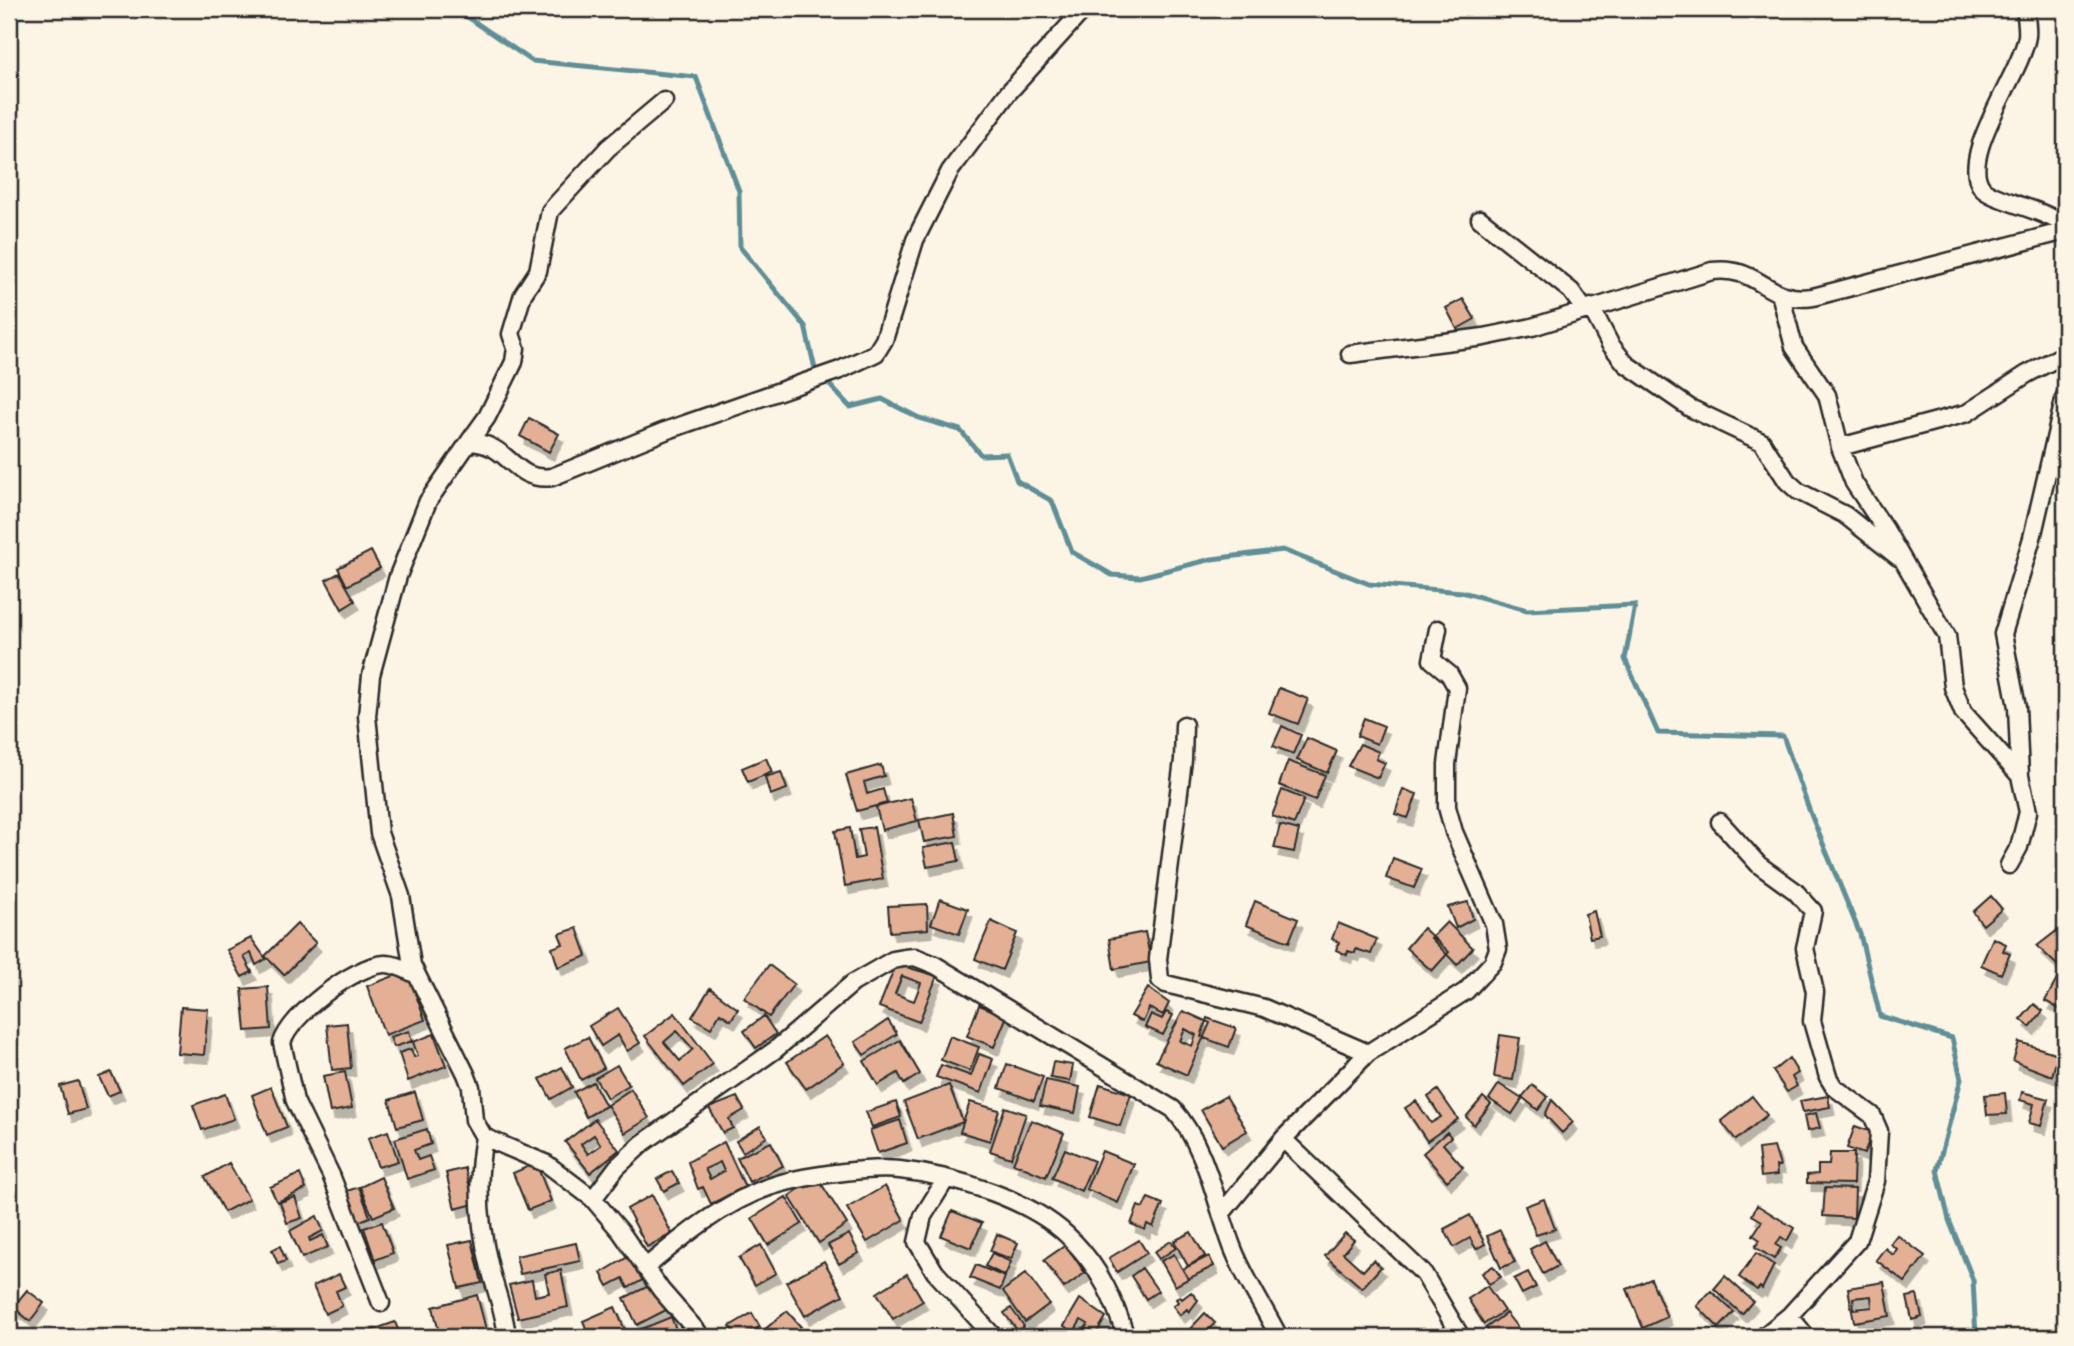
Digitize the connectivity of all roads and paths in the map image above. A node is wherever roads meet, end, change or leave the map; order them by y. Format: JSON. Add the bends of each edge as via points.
{"nodes":[{"id":1,"x":1084,"y":9,"type":"edge"},
{"id":2,"x":2025,"y":9,"type":"edge"},
{"id":3,"x":664,"y":101,"type":"dead end"},
{"id":4,"x":1480,"y":219,"type":"dead end"},
{"id":5,"x":2065,"y":229,"type":"edge"},
{"id":6,"x":1781,"y":297,"type":"junction"},
{"id":7,"x":1588,"y":308,"type":"junction"},
{"id":8,"x":1350,"y":354,"type":"dead end"},
{"id":9,"x":2065,"y":354,"type":"edge"},
{"id":10,"x":2064,"y":406,"type":"edge"},
{"id":11,"x":469,"y":442,"type":"junction"},
{"id":12,"x":1840,"y":447,"type":"junction"},
{"id":13,"x":1903,"y":562,"type":"junction"},
{"id":14,"x":1438,"y":629,"type":"dead end"},
{"id":15,"x":1184,"y":724,"type":"dead end"},
{"id":16,"x":2020,"y":776,"type":"junction"},
{"id":17,"x":1720,"y":822,"type":"dead end"},
{"id":18,"x":2009,"y":865,"type":"dead end"},
{"id":19,"x":415,"y":974,"type":"junction"},
{"id":20,"x":1368,"y":1054,"type":"junction"},
{"id":21,"x":484,"y":1137,"type":"junction"},
{"id":22,"x":1283,"y":1139,"type":"junction"},
{"id":23,"x":946,"y":1179,"type":"junction"},
{"id":24,"x":593,"y":1199,"type":"junction"},
{"id":25,"x":1221,"y":1214,"type":"junction"},
{"id":26,"x":645,"y":1268,"type":"junction"},
{"id":27,"x":381,"y":1303,"type":"dead end"},
{"id":28,"x":1789,"y":1316,"type":"junction"},
{"id":29,"x":507,"y":1337,"type":"edge"},
{"id":30,"x":702,"y":1337,"type":"edge"},
{"id":31,"x":994,"y":1337,"type":"edge"},
{"id":32,"x":1126,"y":1337,"type":"edge"},
{"id":33,"x":1279,"y":1337,"type":"edge"},
{"id":34,"x":1461,"y":1337,"type":"edge"},
{"id":35,"x":1763,"y":1337,"type":"edge"},
{"id":36,"x":1807,"y":1337,"type":"edge"}],
"edges":[{"from":1,"to":11,"type":"street","via":[[1008,93],[950,171],[915,240],[884,340],[876,352],[841,370],[665,431],[552,477],[535,479],[498,448]]},
{"from":2,"to":5,"type":"street","via":[[2027,37],[1981,142],[1978,181],[1986,192],[2029,206]]},
{"from":3,"to":11,"type":"street","via":[[608,148],[550,211],[538,271],[523,293],[512,334],[514,362]]},
{"from":4,"to":7,"type":"street"},
{"from":5,"to":6,"type":"street","via":[[1813,297]]},
{"from":6,"to":7,"type":"street","via":[[1746,273],[1723,269]]},
{"from":6,"to":12,"type":"street","via":[[1794,347],[1827,395]]},
{"from":7,"to":8,"type":"street","via":[[1484,337]]},
{"from":7,"to":13,"type":"street","via":[[1626,364],[1690,408],[1762,442],[1798,491],[1845,515]]},
{"from":9,"to":12,"type":"street","via":[[1966,413]]},
{"from":10,"to":16,"type":"street","via":[[2003,634],[2017,707]]},
{"from":11,"to":19,"type":"street","via":[[437,486],[417,525],[394,590],[368,696],[375,813],[401,896]]},
{"from":12,"to":13,"type":"street","via":[[1854,482]]},
{"from":13,"to":16,"type":"street","via":[[1947,636],[1953,687],[1964,712]]},
{"from":14,"to":20,"type":"street","via":[[1432,660],[1457,688],[1447,764],[1447,807],[1494,924],[1497,949],[1482,977],[1466,991]]},
{"from":15,"to":20,"type":"street","via":[[1158,959],[1160,980],[1264,1008]]},
{"from":16,"to":18,"type":"street","via":[[2028,812]]},
{"from":17,"to":28,"type":"street","via":[[1759,865],[1813,911],[1804,948],[1815,992],[1812,1021],[1824,1065],[1834,1087],[1864,1107],[1879,1131],[1876,1181],[1857,1241]]},
{"from":19,"to":21,"type":"street","via":[[466,1074],[474,1120]]},
{"from":19,"to":27,"type":"street","via":[[384,964],[354,975],[300,1015],[282,1043],[295,1101],[331,1175]]},
{"from":20,"to":22,"type":"street"},
{"from":21,"to":24,"type":"street","via":[[547,1164]]},
{"from":21,"to":29,"type":"street","via":[[479,1190],[483,1235]]},
{"from":22,"to":25,"type":"street"},
{"from":22,"to":34,"type":"street","via":[[1424,1274]]},
{"from":23,"to":26,"type":"street","via":[[879,1170],[778,1184],[728,1207]]},
{"from":23,"to":31,"type":"street","via":[[923,1216],[917,1242],[935,1272]]},
{"from":23,"to":32,"type":"street","via":[[1033,1210],[1065,1233],[1110,1290]]},
{"from":24,"to":25,"type":"street","via":[[632,1152],[758,1063],[853,984],[893,960],[915,957],[1173,1109],[1205,1161]]},
{"from":24,"to":26,"type":"street"},
{"from":25,"to":33,"type":"street","via":[[1242,1271]]},
{"from":26,"to":30,"type":"street"},
{"from":28,"to":35,"type":"street"},
{"from":28,"to":36,"type":"street"}]}
